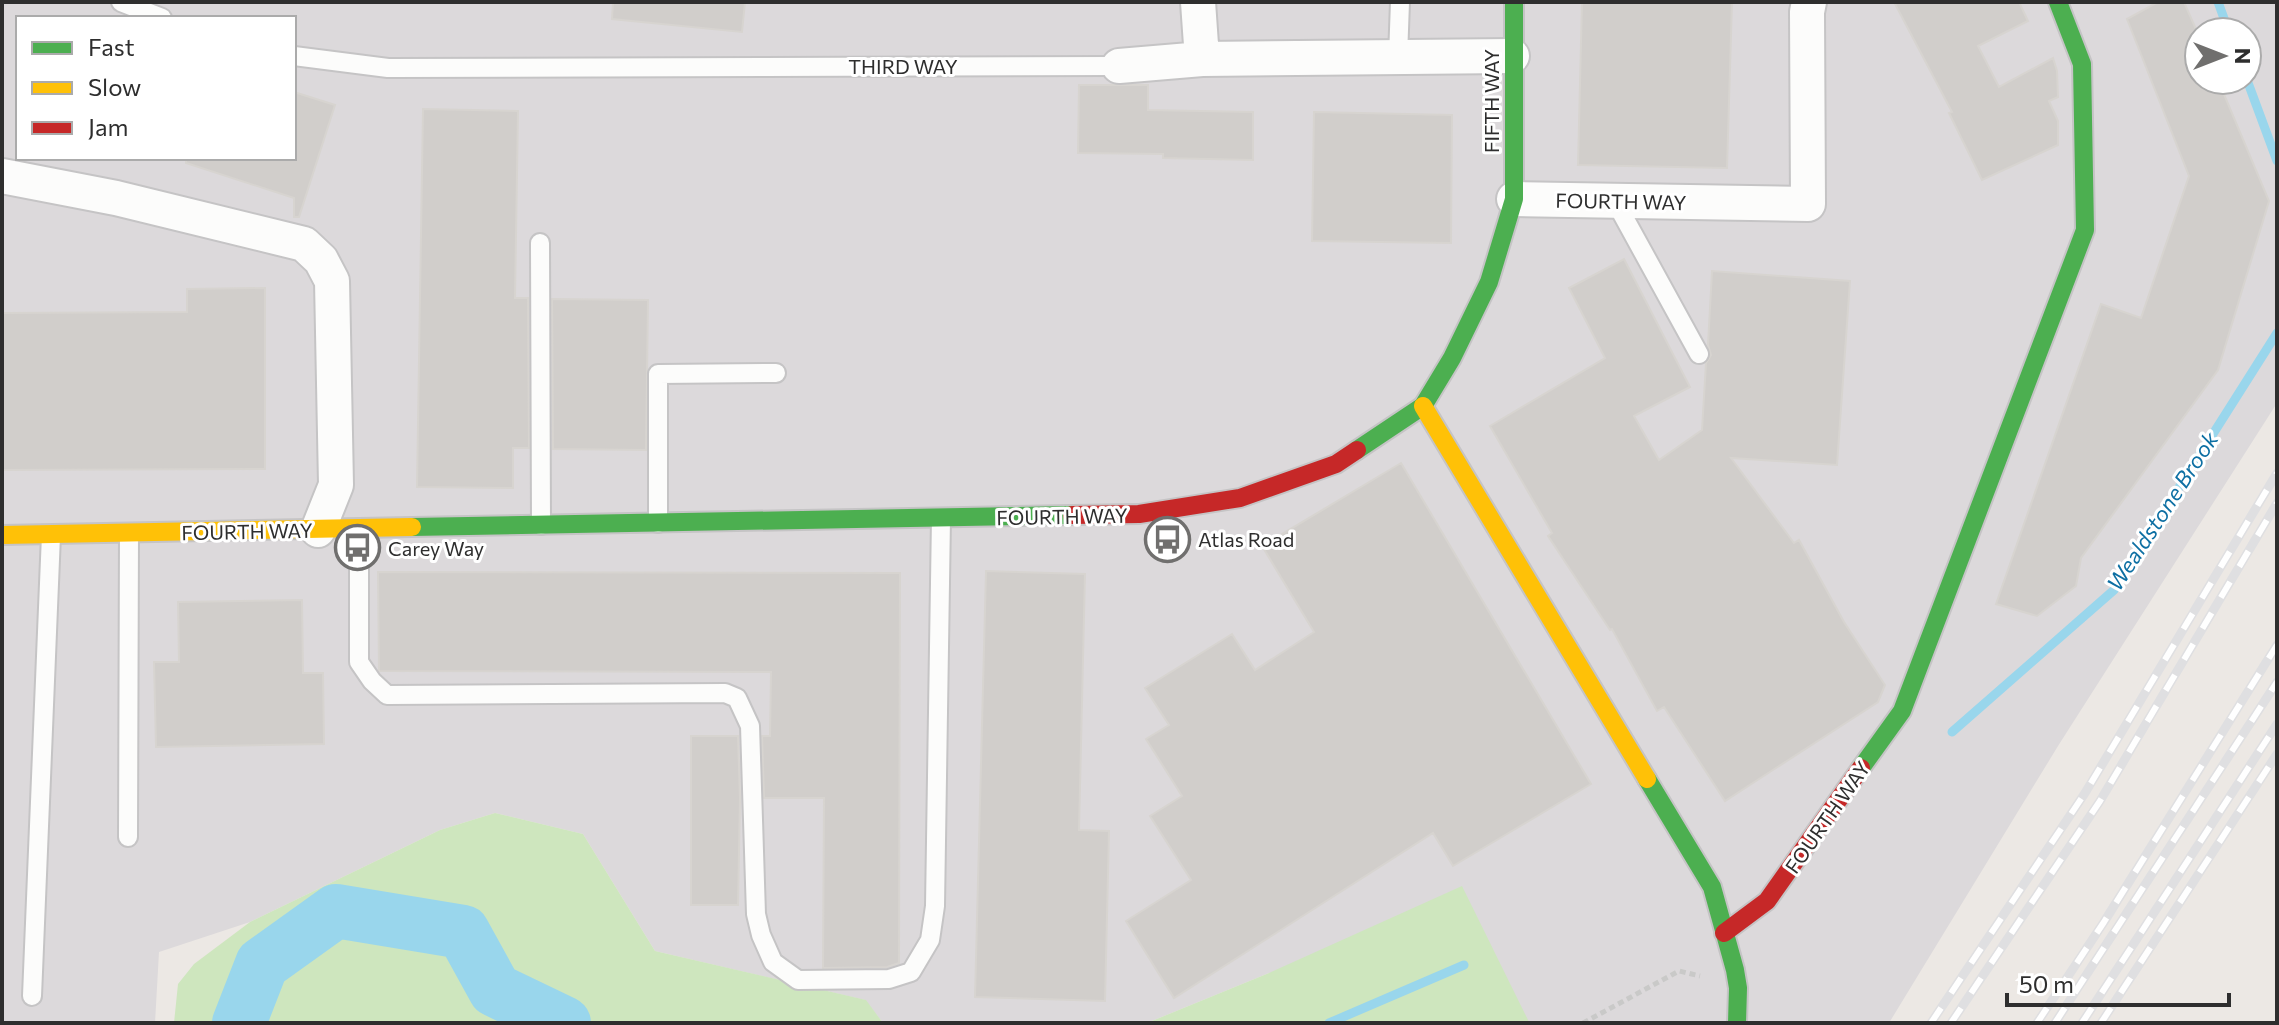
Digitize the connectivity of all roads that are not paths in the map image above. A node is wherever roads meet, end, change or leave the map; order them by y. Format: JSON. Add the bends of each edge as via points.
{"nodes":[{"id":1,"x":121,"y":2,"type":"edge"},
{"id":2,"x":1198,"y":2,"type":"edge"},
{"id":3,"x":1400,"y":2,"type":"edge"},
{"id":4,"x":1514,"y":2,"type":"edge"},
{"id":5,"x":1809,"y":2,"type":"edge"},
{"id":6,"x":2058,"y":2,"type":"edge"},
{"id":7,"x":157,"y":16,"type":"edge"},
{"id":8,"x":296,"y":56,"type":"edge"},
{"id":9,"x":1512,"y":56,"type":"junction"},
{"id":10,"x":1398,"y":57,"type":"junction"},
{"id":11,"x":1202,"y":59,"type":"junction"},
{"id":12,"x":1119,"y":66,"type":"joint"},
{"id":13,"x":2,"y":176,"type":"edge"},
{"id":14,"x":1514,"y":199,"type":"junction"},
{"id":15,"x":1615,"y":201,"type":"junction"},
{"id":16,"x":540,"y":243,"type":"dead end"},
{"id":17,"x":1699,"y":354,"type":"dead end"},
{"id":18,"x":776,"y":373,"type":"dead end"},
{"id":19,"x":1423,"y":406,"type":"junction"},
{"id":20,"x":941,"y":518,"type":"junction"},
{"id":21,"x":658,"y":523,"type":"junction"},
{"id":22,"x":541,"y":526,"type":"junction"},
{"id":23,"x":359,"y":529,"type":"junction"},
{"id":24,"x":318,"y":530,"type":"junction"},
{"id":25,"x":129,"y":533,"type":"junction"},
{"id":26,"x":2,"y":535,"type":"edge"},
{"id":27,"x":51,"y":535,"type":"junction"},
{"id":28,"x":128,"y":837,"type":"dead end"},
{"id":29,"x":1724,"y":933,"type":"junction"},
{"id":30,"x":32,"y":996,"type":"dead end"},
{"id":31,"x":1737,"y":1023,"type":"edge"}],
"edges":[{"from":1,"to":7,"type":"lane"},
{"from":2,"to":11,"type":"street"},
{"from":3,"to":10,"type":"lane"},
{"from":4,"to":9,"type":"main road","name":"FIFTH WAY"},
{"from":5,"to":15,"type":"street","name":"FOURTH WAY","via":[[1808,204]]},
{"from":6,"to":29,"type":"main road","name":"FOURTH WAY","via":[[2082,64],[2085,230],[1902,711],[1767,901]]},
{"from":8,"to":12,"type":"lane","name":"THIRD WAY","via":[[388,68]]},
{"from":9,"to":10,"type":"street","name":"THIRD WAY"},
{"from":9,"to":14,"type":"main road","name":"FIFTH WAY"},
{"from":10,"to":11,"type":"street","name":"THIRD WAY"},
{"from":11,"to":12,"type":"street","name":"THIRD WAY"},
{"from":13,"to":24,"type":"street","via":[[304,244],[321,260],[332,281],[336,485]]},
{"from":14,"to":15,"type":"street","name":"FOURTH WAY"},
{"from":14,"to":19,"type":"main road","name":"FOURTH WAY","via":[[1489,282]]},
{"from":15,"to":17,"type":"lane"},
{"from":16,"to":22,"type":"lane"},
{"from":18,"to":21,"type":"lane","via":[[658,374]]},
{"from":19,"to":20,"type":"main road","name":"FOURTH WAY","via":[[1336,464],[1240,498],[1139,514]]},
{"from":19,"to":29,"type":"main road","via":[[1712,887]]},
{"from":20,"to":21,"type":"main road","name":"FOURTH WAY"},
{"from":20,"to":23,"type":"lane","via":[[935,906],[930,940],[911,972],[889,979],[798,980],[773,962],[756,914],[750,726],[737,698],[725,693],[387,695],[359,662]]},
{"from":21,"to":22,"type":"main road","name":"FOURTH WAY"},
{"from":22,"to":23,"type":"main road","name":"FOURTH WAY"},
{"from":23,"to":24,"type":"main road","name":"FOURTH WAY"},
{"from":24,"to":25,"type":"main road","name":"FOURTH WAY"},
{"from":25,"to":27,"type":"main road","name":"FOURTH WAY"},
{"from":25,"to":28,"type":"lane"},
{"from":26,"to":27,"type":"main road","name":"FOURTH WAY"},
{"from":27,"to":30,"type":"lane"},
{"from":29,"to":31,"type":"main road","via":[[1738,988]]}]}
